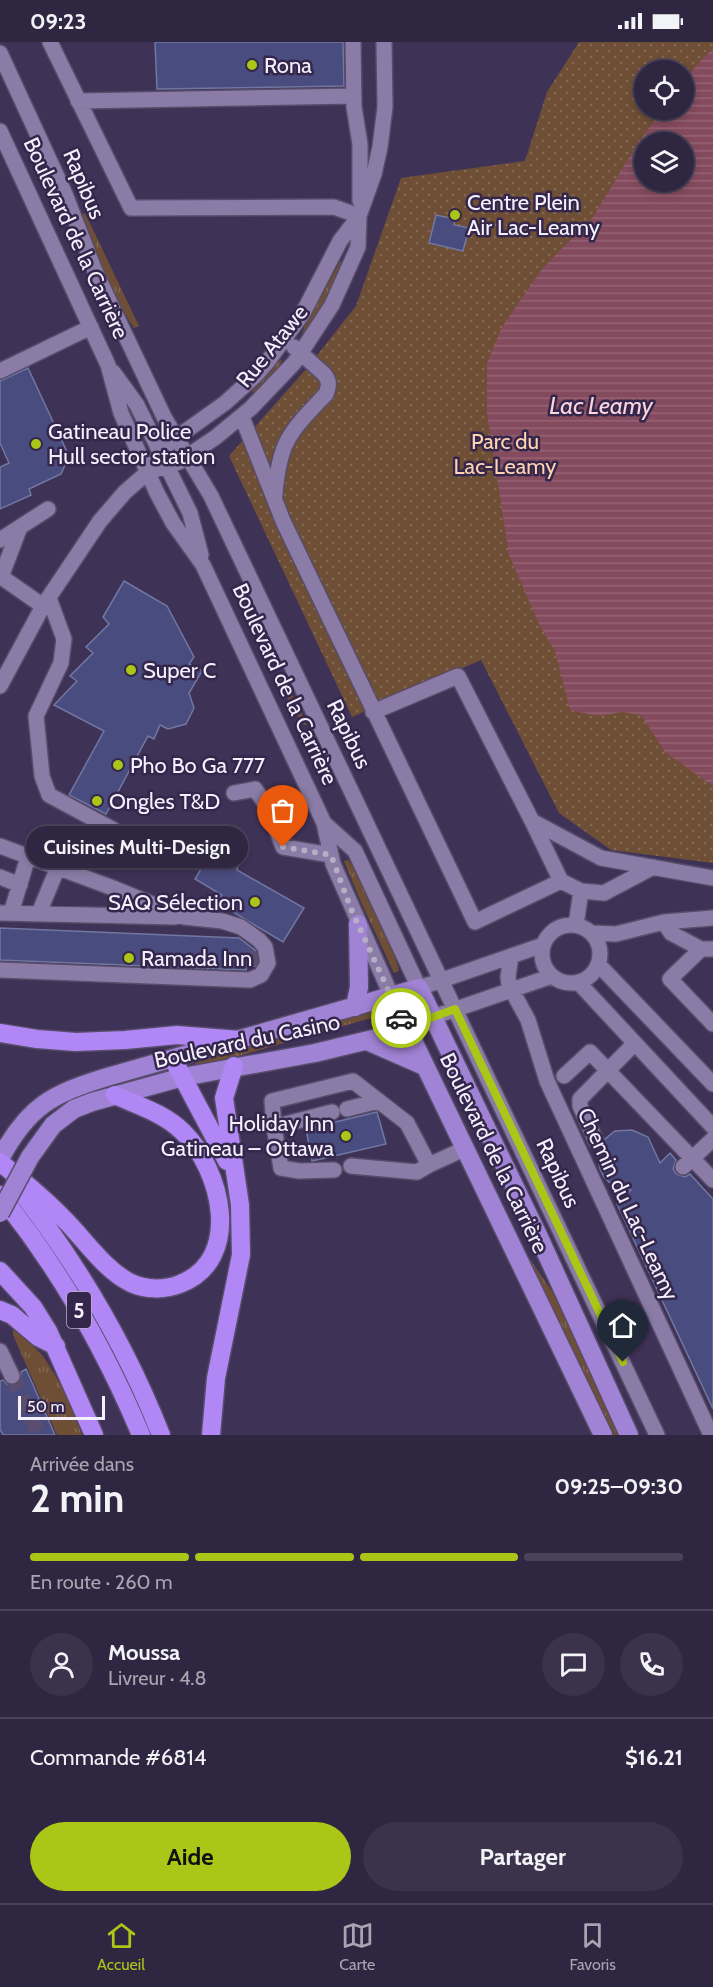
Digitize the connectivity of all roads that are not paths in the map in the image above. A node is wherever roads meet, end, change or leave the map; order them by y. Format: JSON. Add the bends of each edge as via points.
{"nodes":[{"id":1,"x":50,"y":42,"type":"edge"},
{"id":2,"x":353,"y":42,"type":"edge"},
{"id":3,"x":384,"y":42,"type":"edge"},
{"id":4,"x":0,"y":53,"type":"edge"},
{"id":5,"x":354,"y":96,"type":"junction"},
{"id":6,"x":78,"y":100,"type":"junction"},
{"id":7,"x":0,"y":131,"type":"edge"},
{"id":8,"x":359,"y":216,"type":"junction"},
{"id":9,"x":91,"y":327,"type":"junction"},
{"id":10,"x":285,"y":339,"type":"junction"},
{"id":11,"x":301,"y":353,"type":"junction"},
{"id":12,"x":108,"y":365,"type":"junction"},
{"id":13,"x":0,"y":371,"type":"edge"},
{"id":14,"x":242,"y":417,"type":"junction"},
{"id":15,"x":177,"y":438,"type":"junction"},
{"id":16,"x":188,"y":456,"type":"junction"},
{"id":17,"x":164,"y":460,"type":"junction"},
{"id":18,"x":148,"y":472,"type":"junction"},
{"id":19,"x":275,"y":502,"type":"junction"},
{"id":20,"x":48,"y":509,"type":"dead end"},
{"id":21,"x":20,"y":527,"type":"junction"},
{"id":22,"x":0,"y":540,"type":"edge"},
{"id":23,"x":203,"y":565,"type":"junction"},
{"id":24,"x":0,"y":577,"type":"edge"},
{"id":25,"x":46,"y":602,"type":"junction"},
{"id":26,"x":0,"y":686,"type":"edge"},
{"id":27,"x":373,"y":712,"type":"junction"},
{"id":28,"x":234,"y":793,"type":"dead end"},
{"id":29,"x":532,"y":820,"type":"junction"},
{"id":30,"x":324,"y":823,"type":"junction"},
{"id":31,"x":114,"y":830,"type":"dead end"},
{"id":32,"x":0,"y":846,"type":"edge"},
{"id":33,"x":331,"y":855,"type":"junction"},
{"id":34,"x":28,"y":856,"type":"junction"},
{"id":35,"x":58,"y":867,"type":"junction"},
{"id":36,"x":653,"y":867,"type":"junction"},
{"id":37,"x":0,"y":877,"type":"edge"},
{"id":38,"x":713,"y":878,"type":"edge"},
{"id":39,"x":561,"y":881,"type":"junction"},
{"id":40,"x":20,"y":885,"type":"junction"},
{"id":41,"x":580,"y":891,"type":"junction"},
{"id":42,"x":6,"y":913,"type":"edge"},
{"id":43,"x":39,"y":913,"type":"junction"},
{"id":44,"x":184,"y":917,"type":"junction"},
{"id":45,"x":713,"y":918,"type":"edge"},
{"id":46,"x":664,"y":922,"type":"junction"},
{"id":47,"x":358,"y":924,"type":"junction"},
{"id":48,"x":576,"y":925,"type":"junction"},
{"id":49,"x":592,"y":933,"type":"junction"},
{"id":50,"x":616,"y":934,"type":"junction"},
{"id":51,"x":543,"y":945,"type":"junction"},
{"id":52,"x":707,"y":949,"type":"edge"},
{"id":53,"x":511,"y":956,"type":"junction"},
{"id":54,"x":599,"y":958,"type":"junction"},
{"id":55,"x":0,"y":969,"type":"edge"},
{"id":56,"x":552,"y":976,"type":"junction"},
{"id":57,"x":441,"y":980,"type":"junction"},
{"id":58,"x":578,"y":982,"type":"junction"},
{"id":59,"x":419,"y":988,"type":"junction"},
{"id":60,"x":511,"y":990,"type":"junction"},
{"id":61,"x":392,"y":997,"type":"junction"},
{"id":62,"x":355,"y":1007,"type":"junction"},
{"id":63,"x":455,"y":1009,"type":"junction"},
{"id":64,"x":433,"y":1017,"type":"junction"},
{"id":65,"x":713,"y":1024,"type":"edge"},
{"id":66,"x":406,"y":1027,"type":"junction"},
{"id":67,"x":0,"y":1033,"type":"edge"},
{"id":68,"x":240,"y":1040,"type":"junction"},
{"id":69,"x":367,"y":1041,"type":"junction"},
{"id":70,"x":634,"y":1044,"type":"junction"},
{"id":71,"x":173,"y":1059,"type":"junction"},
{"id":72,"x":234,"y":1066,"type":"junction"},
{"id":73,"x":424,"y":1066,"type":"junction"},
{"id":74,"x":608,"y":1071,"type":"junction"},
{"id":75,"x":564,"y":1076,"type":"dead end"},
{"id":76,"x":183,"y":1077,"type":"junction"},
{"id":77,"x":713,"y":1084,"type":"edge"},
{"id":78,"x":115,"y":1095,"type":"junction"},
{"id":79,"x":379,"y":1101,"type":"junction"},
{"id":80,"x":274,"y":1127,"type":"junction"},
{"id":81,"x":713,"y":1127,"type":"edge"},
{"id":82,"x":713,"y":1139,"type":"edge"},
{"id":83,"x":596,"y":1141,"type":"dead end"},
{"id":84,"x":464,"y":1149,"type":"junction"},
{"id":85,"x":0,"y":1162,"type":"edge"},
{"id":86,"x":688,"y":1163,"type":"junction"},
{"id":87,"x":429,"y":1165,"type":"junction"},
{"id":88,"x":351,"y":1166,"type":"dead end"},
{"id":89,"x":334,"y":1170,"type":"dead end"},
{"id":90,"x":234,"y":1177,"type":"junction"},
{"id":91,"x":713,"y":1180,"type":"edge"},
{"id":92,"x":0,"y":1195,"type":"edge"},
{"id":93,"x":0,"y":1213,"type":"edge"},
{"id":94,"x":0,"y":1271,"type":"edge"},
{"id":95,"x":0,"y":1310,"type":"edge"},
{"id":96,"x":56,"y":1346,"type":"junction"},
{"id":97,"x":0,"y":1351,"type":"edge"},
{"id":98,"x":12,"y":1376,"type":"tunnel mouth"},
{"id":99,"x":94,"y":1435,"type":"edge"},
{"id":100,"x":141,"y":1435,"type":"edge"},
{"id":101,"x":161,"y":1435,"type":"edge"},
{"id":102,"x":211,"y":1435,"type":"edge"},
{"id":103,"x":603,"y":1435,"type":"edge"},
{"id":104,"x":629,"y":1435,"type":"edge"},
{"id":105,"x":657,"y":1435,"type":"edge"},
{"id":106,"x":711,"y":1435,"type":"edge"}],
"edges":[{"from":1,"to":6,"type":"street"},
{"from":2,"to":5,"type":"street"},
{"from":3,"to":8,"type":"street","name":"Rue Atawe","via":[[382,137]]},
{"from":4,"to":15,"type":"street","name":"Rapibus","via":[[111,306]]},
{"from":5,"to":6,"type":"street"},
{"from":5,"to":8,"type":"street","via":[[360,144]]},
{"from":6,"to":8,"type":"street","via":[[131,208],[334,207]]},
{"from":7,"to":9,"type":"street","name":"Boulevard de la Carrière"},
{"from":8,"to":10,"type":"street","name":"Rue Atawe","via":[[340,241]]},
{"from":8,"to":11,"type":"street","name":"Rue Atawe","via":[[358,247],[349,271]]},
{"from":9,"to":12,"type":"street","name":"Boulevard de la Carrière"},
{"from":9,"to":13,"type":"street"},
{"from":10,"to":11,"type":"street"},
{"from":10,"to":15,"type":"street","name":"Rue Atawe","via":[[246,385]]},
{"from":11,"to":14,"type":"street","name":"Rue Atawe"},
{"from":11,"to":19,"type":"street","via":[[328,378],[328,387],[285,443]]},
{"from":12,"to":17,"type":"street","name":"Boulevard de la Carrière","via":[[137,405]]},
{"from":12,"to":18,"type":"street","name":"Boulevard de la Carrière","via":[[121,413]]},
{"from":14,"to":16,"type":"street","name":"Rue Atawe"},
{"from":14,"to":19,"type":"street"},
{"from":15,"to":16,"type":"street","name":"Rapibus"},
{"from":15,"to":17,"type":"street","name":"Rue Atawe","via":[[169,444]]},
{"from":16,"to":17,"type":"street","name":"Rue Atawe","via":[[179,462]]},
{"from":16,"to":57,"type":"street","name":"Rapibus","via":[[211,496]]},
{"from":17,"to":18,"type":"street"},
{"from":17,"to":23,"type":"street","name":"Boulevard de la Carrière","via":[[190,513]]},
{"from":18,"to":23,"type":"street","name":"Boulevard de la Carrière","via":[[173,523]]},
{"from":18,"to":25,"type":"street","via":[[99,521]]},
{"from":19,"to":27,"type":"street"},
{"from":20,"to":21,"type":"street"},
{"from":21,"to":22,"type":"street"},
{"from":21,"to":24,"type":"street"},
{"from":23,"to":30,"type":"street","name":"Boulevard de la Carrière"},
{"from":24,"to":25,"type":"street"},
{"from":25,"to":26,"type":"street"},
{"from":25,"to":31,"type":"street","via":[[64,639],[61,663],[36,716],[42,776],[49,795]]},
{"from":27,"to":29,"type":"street","via":[[458,676]]},
{"from":27,"to":39,"type":"street","via":[[475,922]]},
{"from":28,"to":33,"type":"street","via":[[255,789],[269,809],[283,847]]},
{"from":29,"to":36,"type":"street","via":[[601,858]]},
{"from":29,"to":39,"type":"street"},
{"from":30,"to":33,"type":"street","name":"Boulevard de la Carrière"},
{"from":30,"to":59,"type":"street","name":"Boulevard de la Carrière","via":[[355,851]]},
{"from":32,"to":34,"type":"street"},
{"from":33,"to":47,"type":"street","name":"Boulevard de la Carrière"},
{"from":34,"to":35,"type":"street"},
{"from":34,"to":40,"type":"street"},
{"from":35,"to":43,"type":"street"},
{"from":35,"to":44,"type":"street"},
{"from":36,"to":38,"type":"street"},
{"from":36,"to":41,"type":"street","via":[[604,893]]},
{"from":37,"to":40,"type":"street"},
{"from":39,"to":41,"type":"street"},
{"from":40,"to":42,"type":"street"},
{"from":41,"to":48,"type":"street"},
{"from":42,"to":43,"type":"street"},
{"from":43,"to":44,"type":"street"},
{"from":44,"to":55,"type":"street","via":[[241,927],[257,945],[265,947],[268,963],[250,980]]},
{"from":45,"to":46,"type":"street"},
{"from":46,"to":50,"type":"street"},
{"from":46,"to":52,"type":"street","via":[[671,933]]},
{"from":47,"to":61,"type":"street","name":"Boulevard de la Carrière"},
{"from":47,"to":62,"type":"main road","via":[[359,987]]},
{"from":48,"to":49,"type":"street"},
{"from":48,"to":51,"type":"street","via":[[560,927]]},
{"from":49,"to":50,"type":"street"},
{"from":49,"to":54,"type":"street","via":[[599,945]]},
{"from":50,"to":54,"type":"street"},
{"from":51,"to":53,"type":"street","name":"Boulevard du Casino"},
{"from":51,"to":56,"type":"street","via":[[543,962]]},
{"from":52,"to":65,"type":"street","via":[[670,979]]},
{"from":53,"to":57,"type":"street","name":"Boulevard du Casino"},
{"from":53,"to":60,"type":"street"},
{"from":54,"to":58,"type":"street","via":[[590,976]]},
{"from":54,"to":77,"type":"street"},
{"from":56,"to":58,"type":"street","via":[[560,981]]},
{"from":56,"to":60,"type":"street","name":"Boulevard du Casino"},
{"from":57,"to":59,"type":"street","name":"Boulevard du Casino"},
{"from":57,"to":63,"type":"street","name":"Rapibus"},
{"from":58,"to":70,"type":"street"},
{"from":59,"to":61,"type":"main road","name":"Boulevard du Casino"},
{"from":59,"to":64,"type":"main road","name":"Boulevard de la Carrière"},
{"from":60,"to":63,"type":"street","name":"Boulevard du Casino"},
{"from":60,"to":106,"type":"street","name":"Chemin du Lac-Leamy","via":[[530,1024],[547,1082]]},
{"from":61,"to":62,"type":"main road","name":"Boulevard du Casino"},
{"from":61,"to":66,"type":"main road","name":"Boulevard de la Carrière"},
{"from":62,"to":68,"type":"main road","name":"Boulevard du Casino"},
{"from":63,"to":64,"type":"street","name":"Boulevard du Casino"},
{"from":63,"to":105,"type":"street","name":"Rapibus"},
{"from":64,"to":66,"type":"main road","name":"Boulevard du Casino"},
{"from":64,"to":104,"type":"main road","name":"Boulevard de la Carrière"},
{"from":66,"to":69,"type":"main road","name":"Boulevard du Casino"},
{"from":66,"to":73,"type":"main road","name":"Boulevard de la Carrière"},
{"from":67,"to":68,"type":"highway","via":[[76,1042],[177,1035]]},
{"from":68,"to":71,"type":"main road","name":"Boulevard du Casino"},
{"from":69,"to":72,"type":"main road","name":"Boulevard du Casino"},
{"from":69,"to":73,"type":"main road"},
{"from":70,"to":74,"type":"street"},
{"from":70,"to":81,"type":"street"},
{"from":71,"to":76,"type":"highway"},
{"from":71,"to":85,"type":"main road","name":"Boulevard du Casino","via":[[65,1091],[38,1108],[11,1137]]},
{"from":72,"to":76,"type":"main road","name":"Boulevard du Casino"},
{"from":72,"to":90,"type":"highway","via":[[224,1098]]},
{"from":73,"to":84,"type":"main road","name":"Boulevard de la Carrière"},
{"from":74,"to":75,"type":"street","via":[[590,1052]]},
{"from":74,"to":83,"type":"street","via":[[579,1101]]},
{"from":74,"to":86,"type":"street"},
{"from":76,"to":78,"type":"main road","name":"Boulevard du Casino"},
{"from":76,"to":90,"type":"highway"},
{"from":78,"to":85,"type":"highway","via":[[177,1126],[206,1166],[218,1203],[219,1237],[211,1259],[193,1277],[164,1288],[129,1282]]},
{"from":78,"to":93,"type":"main road","name":"Boulevard du Casino","bridge":true,"via":[[65,1115],[46,1133]]},
{"from":79,"to":80,"type":"street"},
{"from":79,"to":80,"type":"street","via":[[354,1081],[272,1101]]},
{"from":79,"to":87,"type":"street","via":[[407,1123]]},
{"from":80,"to":89,"type":"street","via":[[281,1168]]},
{"from":82,"to":86,"type":"street"},
{"from":84,"to":87,"type":"street"},
{"from":84,"to":103,"type":"main road","name":"Boulevard de la Carrière"},
{"from":85,"to":101,"type":"highway","number":"5","via":[[90,1293],[131,1367]]},
{"from":86,"to":91,"type":"street"},
{"from":87,"to":88,"type":"street","via":[[417,1172]]},
{"from":90,"to":102,"type":"highway","via":[[241,1216],[240,1266],[219,1363]]},
{"from":92,"to":100,"type":"highway","number":"5","via":[[83,1316]]},
{"from":94,"to":96,"type":"highway","via":[[33,1307]]},
{"from":95,"to":96,"type":"highway"},
{"from":96,"to":99,"type":"highway"},
{"from":97,"to":98,"type":"street"}]}
